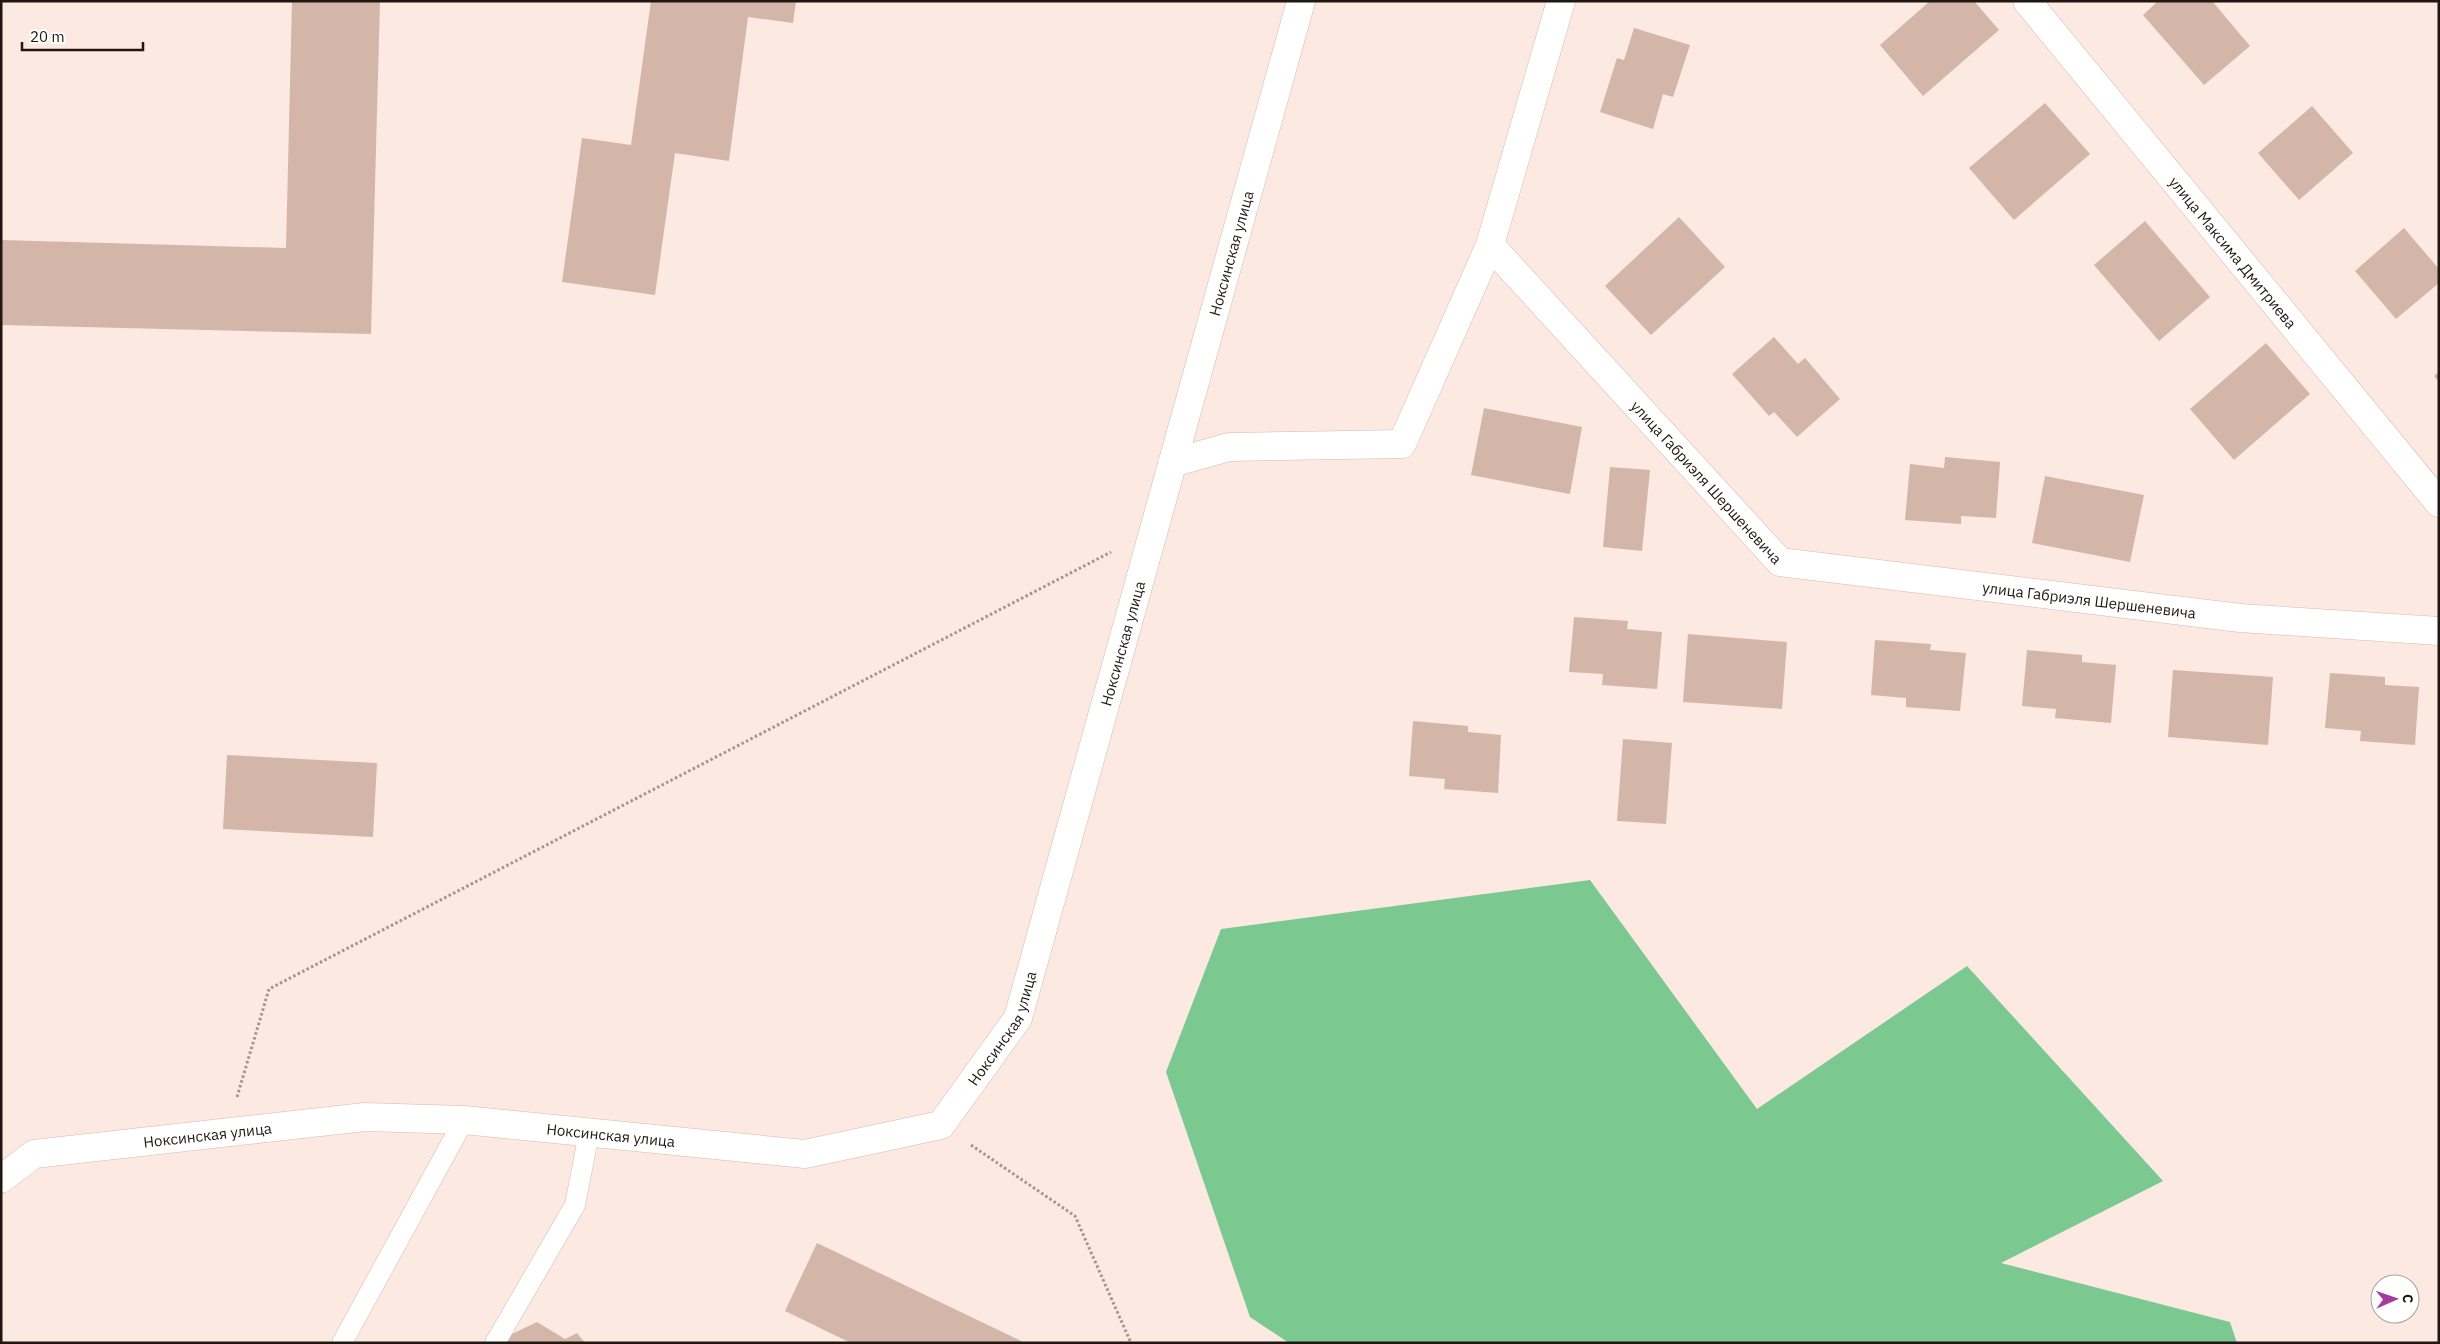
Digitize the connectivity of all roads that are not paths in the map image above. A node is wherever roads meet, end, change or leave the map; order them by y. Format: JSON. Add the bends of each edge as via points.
{"nodes":[{"id":1,"x":1301,"y":1,"type":"edge"},
{"id":2,"x":1561,"y":1,"type":"edge"},
{"id":3,"x":2027,"y":1,"type":"edge"},
{"id":4,"x":1490,"y":245,"type":"junction"},
{"id":5,"x":1172,"y":463,"type":"junction"},
{"id":6,"x":2439,"y":503,"type":"edge"},
{"id":7,"x":2439,"y":631,"type":"edge"},
{"id":8,"x":464,"y":1120,"type":"junction"},
{"id":9,"x":589,"y":1133,"type":"junction"},
{"id":10,"x":1,"y":1179,"type":"edge"},
{"id":11,"x":342,"y":1343,"type":"edge"},
{"id":12,"x":495,"y":1343,"type":"edge"}],
"edges":[{"from":1,"to":5,"type":"street","name":"Ноксинская улица"},
{"from":2,"to":4,"type":"street"},
{"from":3,"to":6,"type":"street","name":"улица Максима Дмитриева"},
{"from":4,"to":5,"type":"street","via":[[1402,444],[1229,447]]},
{"from":4,"to":7,"type":"street","name":"улица Габриэля Шершеневича","via":[[1780,562],[2240,618]]},
{"from":5,"to":9,"type":"street","name":"Ноксинская улица","via":[[1018,1018],[941,1125],[805,1154]]},
{"from":8,"to":9,"type":"street","name":"Ноксинская улица"},
{"from":8,"to":10,"type":"street","name":"Ноксинская улица","via":[[365,1117],[34,1154]]},
{"from":8,"to":11,"type":"lane"},
{"from":9,"to":12,"type":"lane","via":[[576,1205]]}]}
